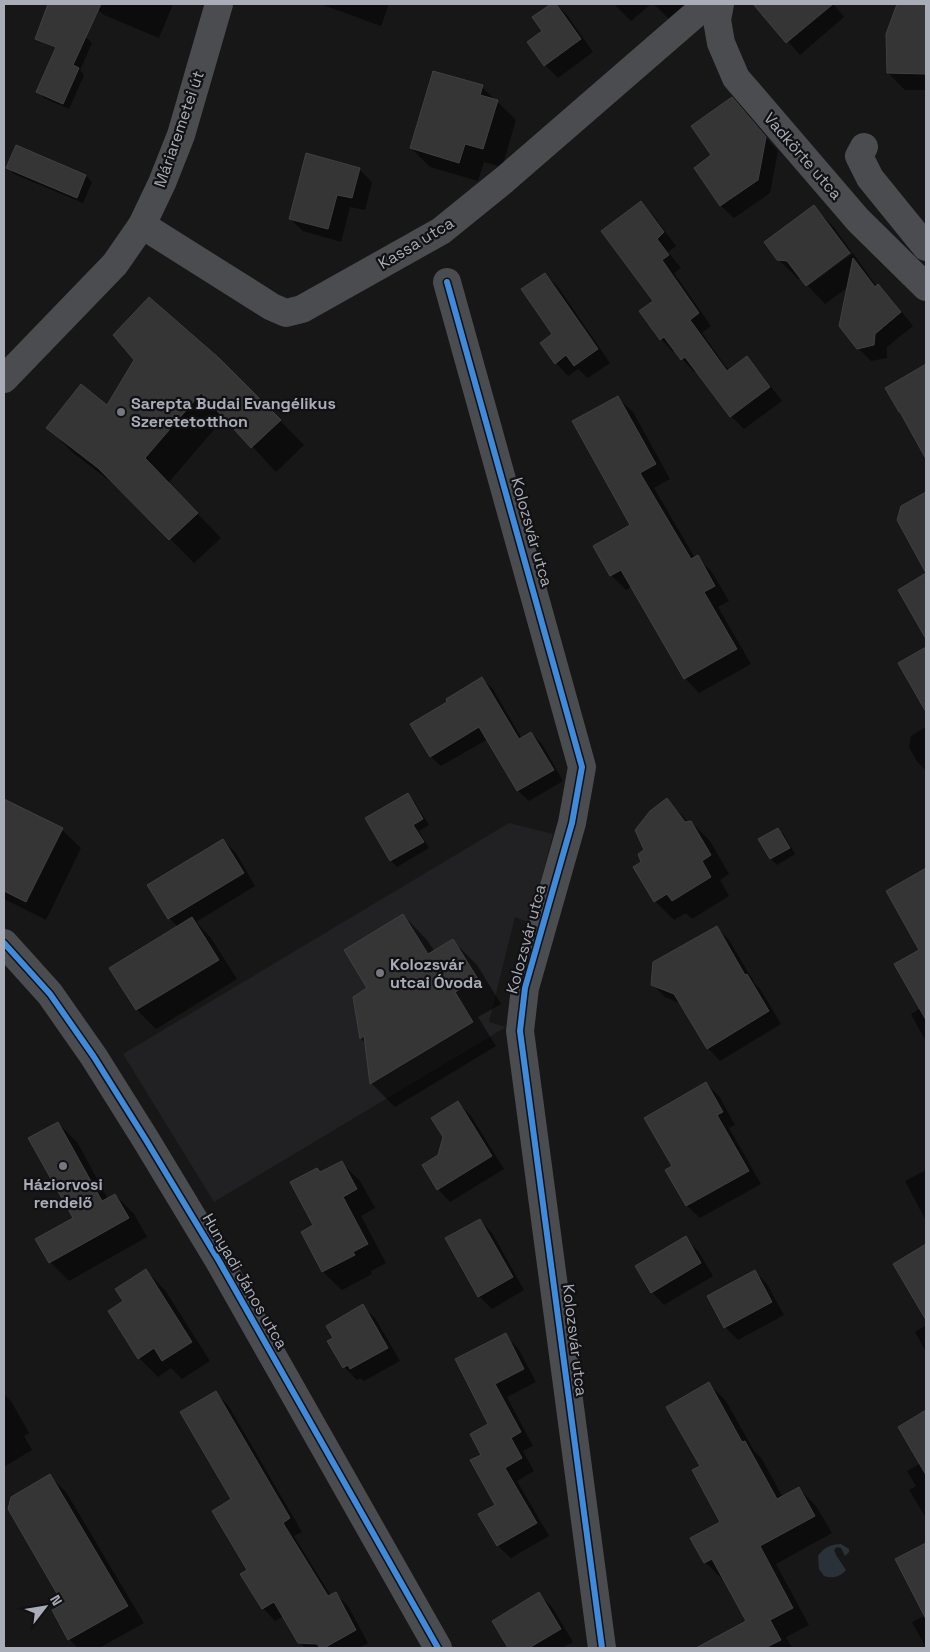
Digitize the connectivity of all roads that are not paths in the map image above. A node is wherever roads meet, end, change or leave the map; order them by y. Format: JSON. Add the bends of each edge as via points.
{"nodes":[{"id":1,"x":219,"y":4,"type":"edge"},
{"id":2,"x":707,"y":4,"type":"edge"},
{"id":3,"x":720,"y":4,"type":"edge"},
{"id":4,"x":864,"y":147,"type":"dead end"},
{"id":5,"x":142,"y":225,"type":"junction"},
{"id":6,"x":926,"y":247,"type":"edge"},
{"id":7,"x":447,"y":282,"type":"dead end"},
{"id":8,"x":926,"y":287,"type":"edge"},
{"id":9,"x":4,"y":379,"type":"edge"},
{"id":10,"x":4,"y":943,"type":"edge"},
{"id":11,"x":438,"y":1648,"type":"edge"},
{"id":12,"x":602,"y":1648,"type":"edge"}],
"edges":[{"from":1,"to":5,"type":"street","name":"Máriaremetei út","via":[[181,135]]},
{"from":2,"to":5,"type":"street","name":"Kassa utca","via":[[441,231],[302,309],[286,313],[272,307]]},
{"from":3,"to":8,"type":"street","name":"Vadkörte utca","via":[[717,20],[720,43],[736,78],[858,220]]},
{"from":4,"to":6,"type":"street","via":[[859,156],[870,178]]},
{"from":5,"to":9,"type":"street","name":"Máriaremetei út","via":[[115,264]]},
{"from":7,"to":12,"type":"street","name":"Kolozsvár utca","via":[[582,767],[572,823],[525,988],[520,1031]]},
{"from":10,"to":11,"type":"street","name":"Hunyadi János utca","via":[[50,994],[146,1140],[219,1261]]}]}
